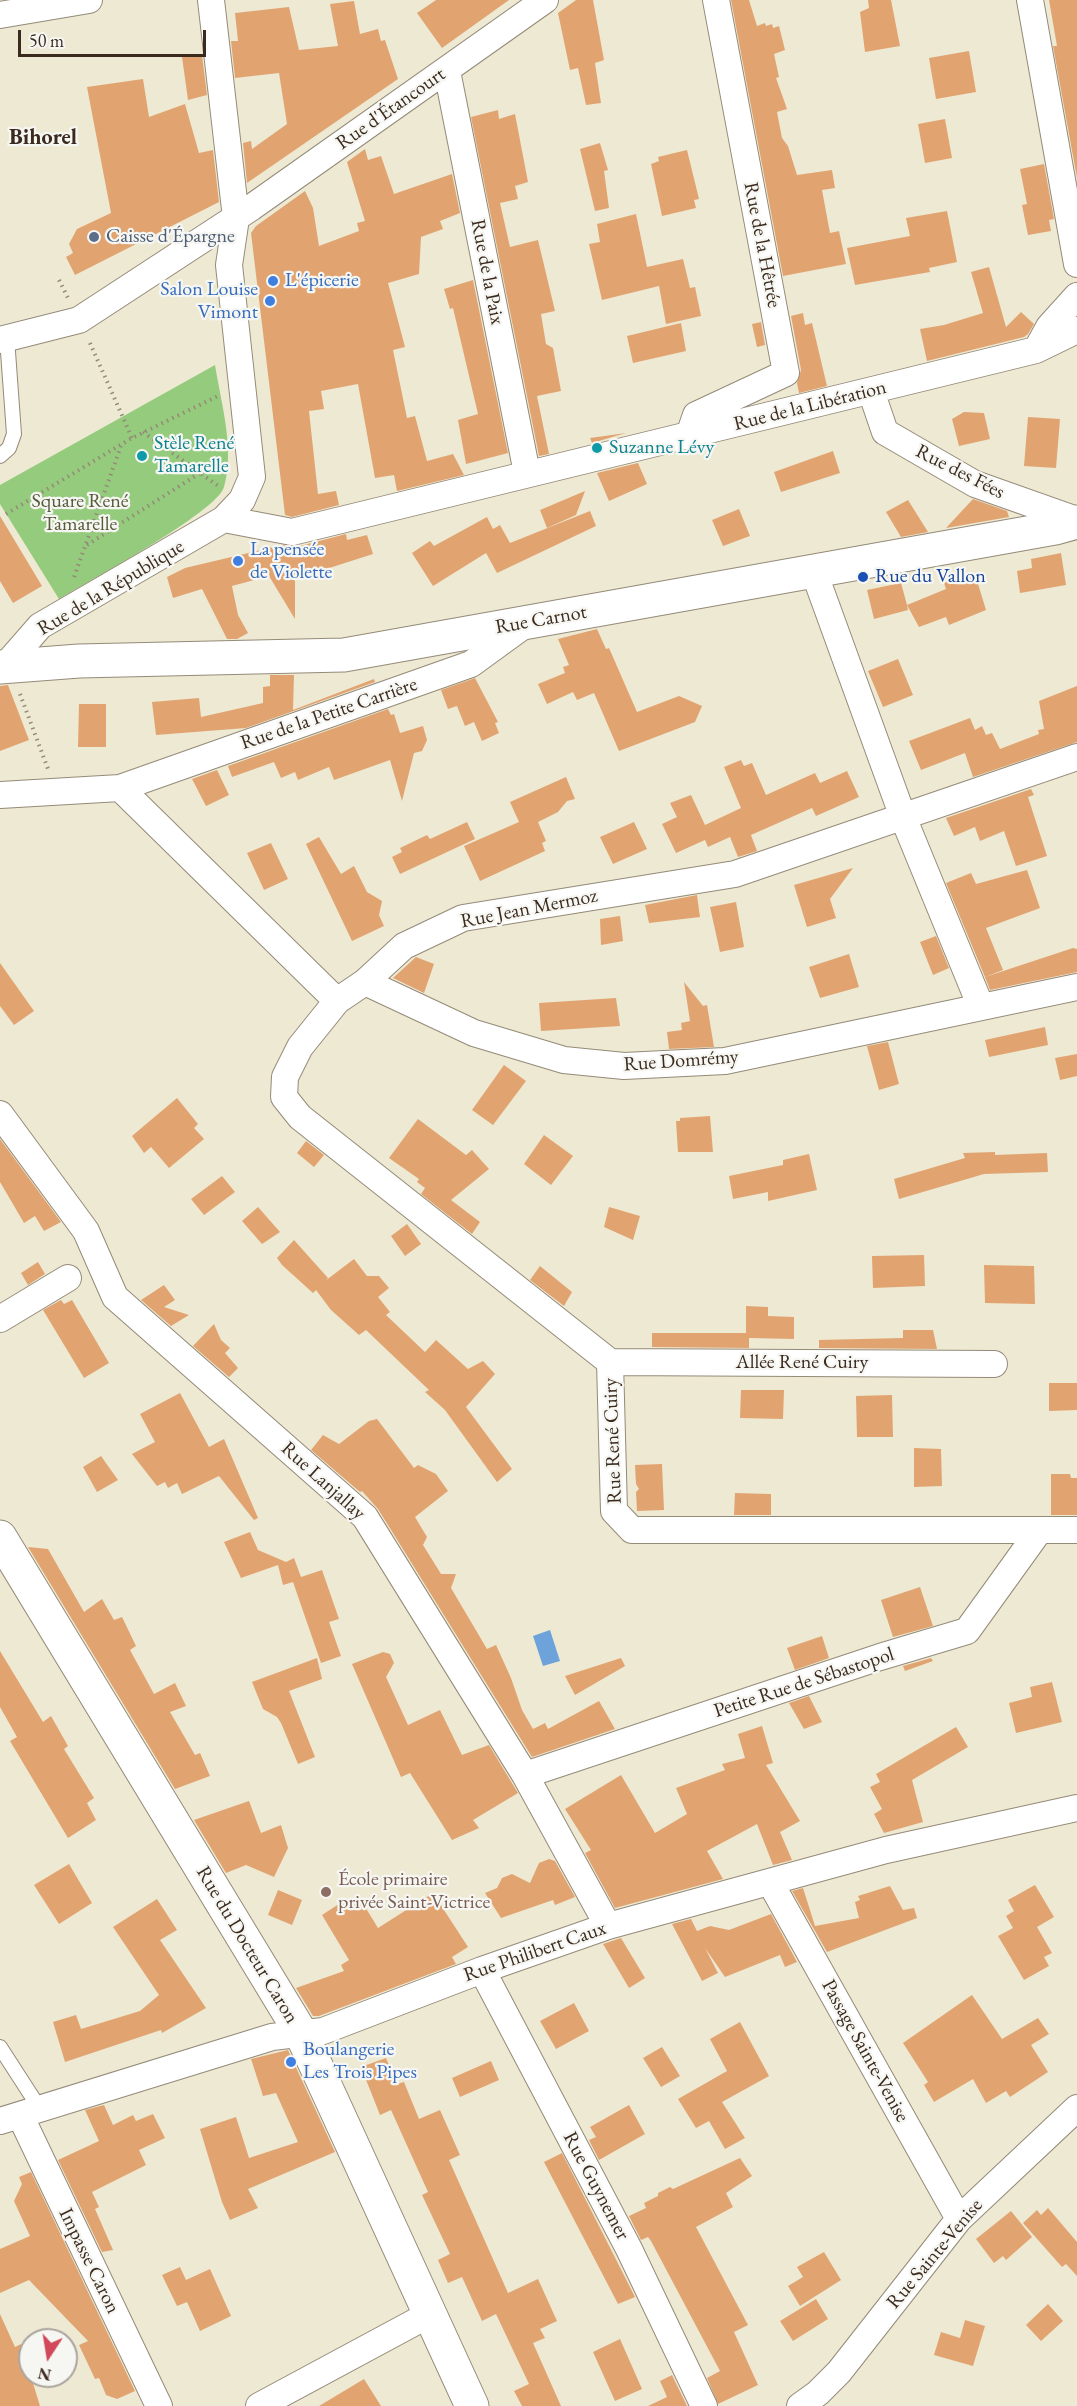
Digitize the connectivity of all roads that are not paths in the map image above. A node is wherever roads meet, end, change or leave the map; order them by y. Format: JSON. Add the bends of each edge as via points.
{"nodes":[{"id":1,"x":89,"y":0,"type":"edge"},
{"id":2,"x":211,"y":0,"type":"edge"},
{"id":3,"x":545,"y":0,"type":"edge"},
{"id":4,"x":716,"y":0,"type":"edge"},
{"id":5,"x":1030,"y":0,"type":"edge"},
{"id":6,"x":0,"y":15,"type":"edge"},
{"id":7,"x":447,"y":70,"type":"junction"},
{"id":8,"x":236,"y":218,"type":"junction"},
{"id":9,"x":1077,"y":264,"type":"edge"},
{"id":10,"x":1077,"y":296,"type":"edge"},
{"id":11,"x":1077,"y":330,"type":"edge"},
{"id":12,"x":4,"y":339,"type":"edge"},
{"id":13,"x":1036,"y":350,"type":"junction"},
{"id":14,"x":871,"y":391,"type":"junction"},
{"id":15,"x":689,"y":435,"type":"junction"},
{"id":16,"x":0,"y":456,"type":"edge"},
{"id":17,"x":526,"y":473,"type":"junction"},
{"id":18,"x":224,"y":519,"type":"junction"},
{"id":19,"x":1077,"y":521,"type":"edge"},
{"id":20,"x":814,"y":572,"type":"junction"},
{"id":21,"x":529,"y":622,"type":"junction"},
{"id":22,"x":5,"y":666,"type":"edge"},
{"id":23,"x":1077,"y":758,"type":"edge"},
{"id":24,"x":120,"y":788,"type":"junction"},
{"id":25,"x":0,"y":795,"type":"edge"},
{"id":26,"x":903,"y":818,"type":"junction"},
{"id":27,"x":365,"y":982,"type":"junction"},
{"id":28,"x":1077,"y":987,"type":"edge"},
{"id":29,"x":337,"y":1001,"type":"junction"},
{"id":30,"x":981,"y":1007,"type":"junction"},
{"id":31,"x":0,"y":1114,"type":"edge"},
{"id":32,"x":68,"y":1278,"type":"dead end"},
{"id":33,"x":0,"y":1319,"type":"edge"},
{"id":34,"x":610,"y":1362,"type":"junction"},
{"id":35,"x":994,"y":1364,"type":"dead end"},
{"id":36,"x":1077,"y":1530,"type":"edge"},
{"id":37,"x":1039,"y":1531,"type":"junction"},
{"id":38,"x":0,"y":1537,"type":"edge"},
{"id":39,"x":525,"y":1775,"type":"junction"},
{"id":40,"x":1077,"y":1808,"type":"edge"},
{"id":41,"x":770,"y":1882,"type":"junction"},
{"id":42,"x":608,"y":1926,"type":"junction"},
{"id":43,"x":482,"y":1970,"type":"junction"},
{"id":44,"x":301,"y":2033,"type":"junction"},
{"id":45,"x":0,"y":2047,"type":"edge"},
{"id":46,"x":22,"y":2109,"type":"edge"},
{"id":47,"x":1073,"y":2121,"type":"edge"},
{"id":48,"x":959,"y":2220,"type":"junction"},
{"id":49,"x":430,"y":2314,"type":"junction"},
{"id":50,"x":815,"y":2402,"type":"edge"},
{"id":51,"x":159,"y":2406,"type":"edge"},
{"id":52,"x":259,"y":2406,"type":"edge"},
{"id":53,"x":472,"y":2406,"type":"edge"},
{"id":54,"x":704,"y":2406,"type":"edge"}],
"edges":[{"from":1,"to":6,"type":"street"},
{"from":2,"to":8,"type":"street"},
{"from":3,"to":7,"type":"street","name":"Rue d'Étancourt"},
{"from":4,"to":15,"type":"street","name":"Rue de la Hêtrée","via":[[786,373],[696,415]]},
{"from":5,"to":9,"type":"street"},
{"from":7,"to":8,"type":"street","name":"Rue d'Étancourt"},
{"from":7,"to":17,"type":"street","name":"Rue de la Paix"},
{"from":8,"to":12,"type":"street","name":"Rue d'Étancourt","via":[[79,320]]},
{"from":8,"to":18,"type":"street","name":"Rue de la République","via":[[229,265],[252,477],[242,500]]},
{"from":10,"to":13,"type":"street","via":[[1049,327]]},
{"from":11,"to":13,"type":"street","name":"Rue de la Libération"},
{"from":12,"to":16,"type":"lane","via":[[14,434],[9,448]]},
{"from":13,"to":14,"type":"street","name":"Rue de la Libération"},
{"from":14,"to":15,"type":"street","name":"Rue de la Libération"},
{"from":14,"to":19,"type":"street","name":"Rue des Fées","via":[[885,432],[975,484]]},
{"from":15,"to":17,"type":"street","name":"Rue de la Libération"},
{"from":17,"to":18,"type":"street","name":"Rue de la Libération","via":[[292,532]]},
{"from":18,"to":22,"type":"street","name":"Rue de la République","via":[[40,626]]},
{"from":19,"to":20,"type":"street","name":"Rue Carnot"},
{"from":20,"to":21,"type":"street","name":"Rue Carnot"},
{"from":20,"to":26,"type":"street"},
{"from":21,"to":22,"type":"street","name":"Rue Carnot","via":[[344,655]]},
{"from":21,"to":24,"type":"street","name":"Rue de la Petite Carrière","via":[[471,664]]},
{"from":23,"to":26,"type":"street","name":"Rue Jean Mermoz"},
{"from":24,"to":25,"type":"street"},
{"from":24,"to":29,"type":"street"},
{"from":26,"to":27,"type":"street","name":"Rue Jean Mermoz","via":[[735,874],[463,918],[404,946]]},
{"from":26,"to":30,"type":"street"},
{"from":27,"to":29,"type":"street","name":"Rue Jean Mermoz"},
{"from":27,"to":30,"type":"street","name":"Rue Domrémy","via":[[474,1033],[564,1060],[624,1066],[724,1061]]},
{"from":28,"to":30,"type":"street","name":"Rue Domrémy"},
{"from":29,"to":34,"type":"street","name":"Rue René Cuiry","via":[[300,1047],[285,1077],[284,1097],[300,1117]]},
{"from":31,"to":39,"type":"street","name":"Rue Lanjallay","via":[[86,1231],[115,1298],[365,1517]]},
{"from":32,"to":33,"type":"street"},
{"from":34,"to":35,"type":"street","name":"Allée René Cuiry"},
{"from":34,"to":37,"type":"street","name":"Rue René Cuiry","via":[[614,1511],[632,1530]]},
{"from":36,"to":37,"type":"street","name":"Rue René Cuiry"},
{"from":37,"to":39,"type":"street","name":"Petite Rue de Sébastopol","via":[[967,1631]]},
{"from":38,"to":44,"type":"street","name":"Rue du Docteur Caron"},
{"from":39,"to":42,"type":"street","name":"Rue Lanjallay"},
{"from":40,"to":41,"type":"street","name":"Rue Philibert Caux","via":[[886,1850]]},
{"from":41,"to":42,"type":"street","name":"Rue Philibert Caux"},
{"from":41,"to":48,"type":"street","name":"Passage Sainte-Venise"},
{"from":42,"to":43,"type":"street","name":"Rue Philibert Caux"},
{"from":43,"to":44,"type":"street","name":"Rue Philibert Caux","via":[[323,2031]]},
{"from":43,"to":54,"type":"street","name":"Rue Guynemer","via":[[629,2249]]},
{"from":44,"to":46,"type":"street","name":"Rue Philibert Caux","via":[[272,2037]]},
{"from":44,"to":49,"type":"street","name":"Rue du Docteur Caron"},
{"from":45,"to":46,"type":"lane"},
{"from":46,"to":51,"type":"street","name":"Impasse Caron"},
{"from":47,"to":48,"type":"street","name":"Rue Sainte-Venise"},
{"from":48,"to":50,"type":"street","name":"Rue Sainte-Venise"},
{"from":49,"to":52,"type":"street"},
{"from":49,"to":53,"type":"street","name":"Rue du Docteur Caron"}]}
